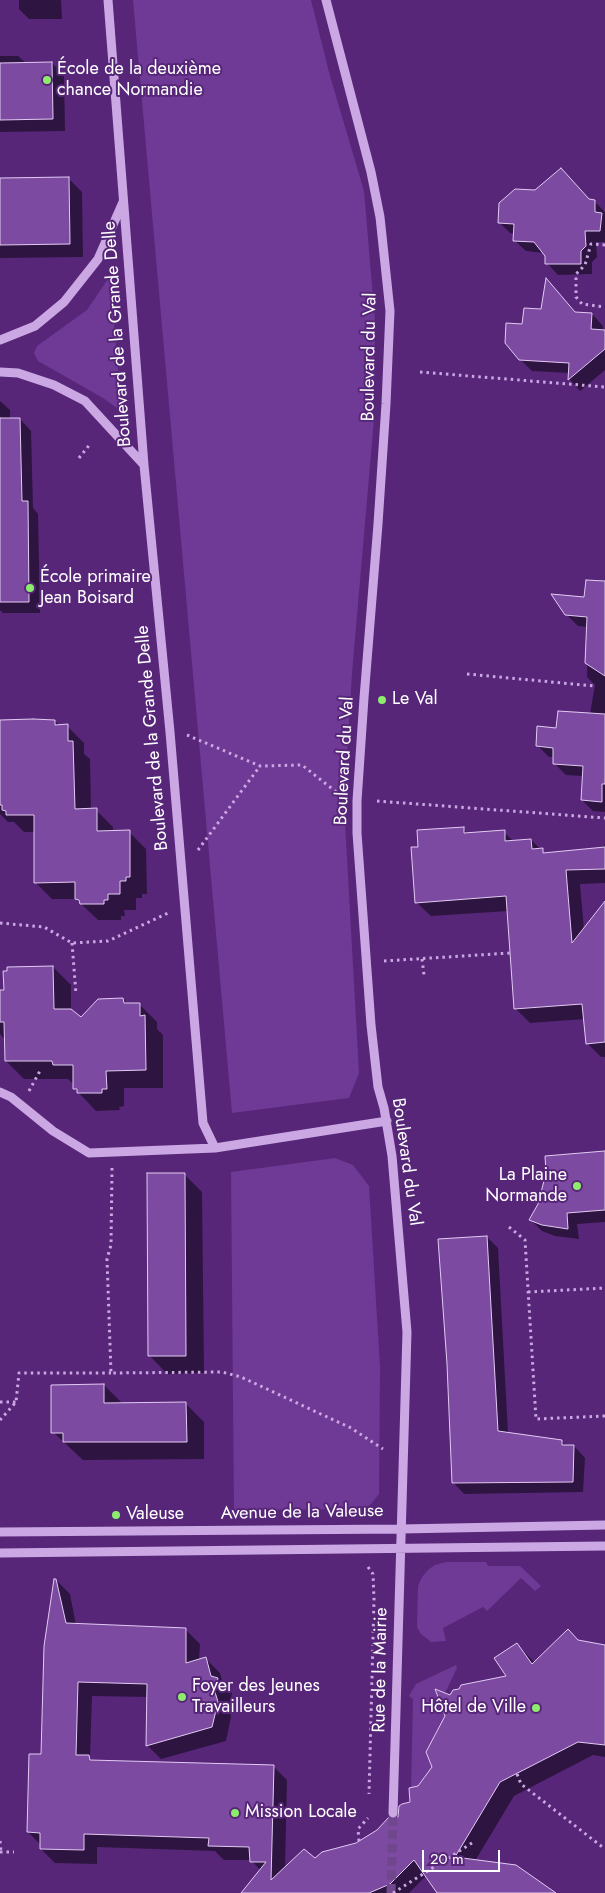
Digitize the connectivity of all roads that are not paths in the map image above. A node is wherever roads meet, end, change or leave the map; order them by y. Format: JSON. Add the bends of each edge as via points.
{"nodes":[{"id":1,"x":108,"y":0,"type":"edge"},
{"id":2,"x":326,"y":0,"type":"edge"},
{"id":3,"x":124,"y":199,"type":"junction"},
{"id":4,"x":0,"y":340,"type":"edge"},
{"id":5,"x":0,"y":372,"type":"edge"},
{"id":6,"x":144,"y":465,"type":"junction"},
{"id":7,"x":0,"y":1092,"type":"edge"},
{"id":8,"x":387,"y":1121,"type":"junction"},
{"id":9,"x":215,"y":1148,"type":"junction"},
{"id":10,"x":605,"y":1525,"type":"edge"},
{"id":11,"x":402,"y":1528,"type":"junction"},
{"id":12,"x":0,"y":1532,"type":"edge"},
{"id":13,"x":605,"y":1546,"type":"edge"},
{"id":14,"x":400,"y":1548,"type":"junction"},
{"id":15,"x":0,"y":1553,"type":"edge"},
{"id":16,"x":393,"y":1813,"type":"tunnel mouth"}],
"edges":[{"from":1,"to":3,"type":"street","name":"Boulevard de la Grande Delle"},
{"from":2,"to":8,"type":"street","name":"Boulevard du Val","via":[[371,172],[380,217],[390,311],[357,801],[366,963],[378,1087]]},
{"from":3,"to":4,"type":"street","via":[[98,259],[64,302],[36,326]]},
{"from":3,"to":6,"type":"street","name":"Boulevard de la Grande Delle"},
{"from":5,"to":6,"type":"street","via":[[18,373],[54,385],[84,401]]},
{"from":6,"to":9,"type":"street","name":"Boulevard de la Grande Delle","via":[[204,1123]]},
{"from":7,"to":9,"type":"street","via":[[89,1153]]},
{"from":8,"to":9,"type":"street"},
{"from":8,"to":11,"type":"street","name":"Boulevard du Val","via":[[407,1332]]},
{"from":10,"to":11,"type":"street","name":"Avenue de la Valeuse"},
{"from":11,"to":12,"type":"street","name":"Avenue de la Valeuse"},
{"from":11,"to":14,"type":"street","name":"Rue de la Mairie"},
{"from":13,"to":14,"type":"street","name":"Avenue de la Valeuse"},
{"from":14,"to":15,"type":"street","name":"Avenue de la Valeuse"},
{"from":14,"to":16,"type":"street","name":"Rue de la Mairie"}]}
